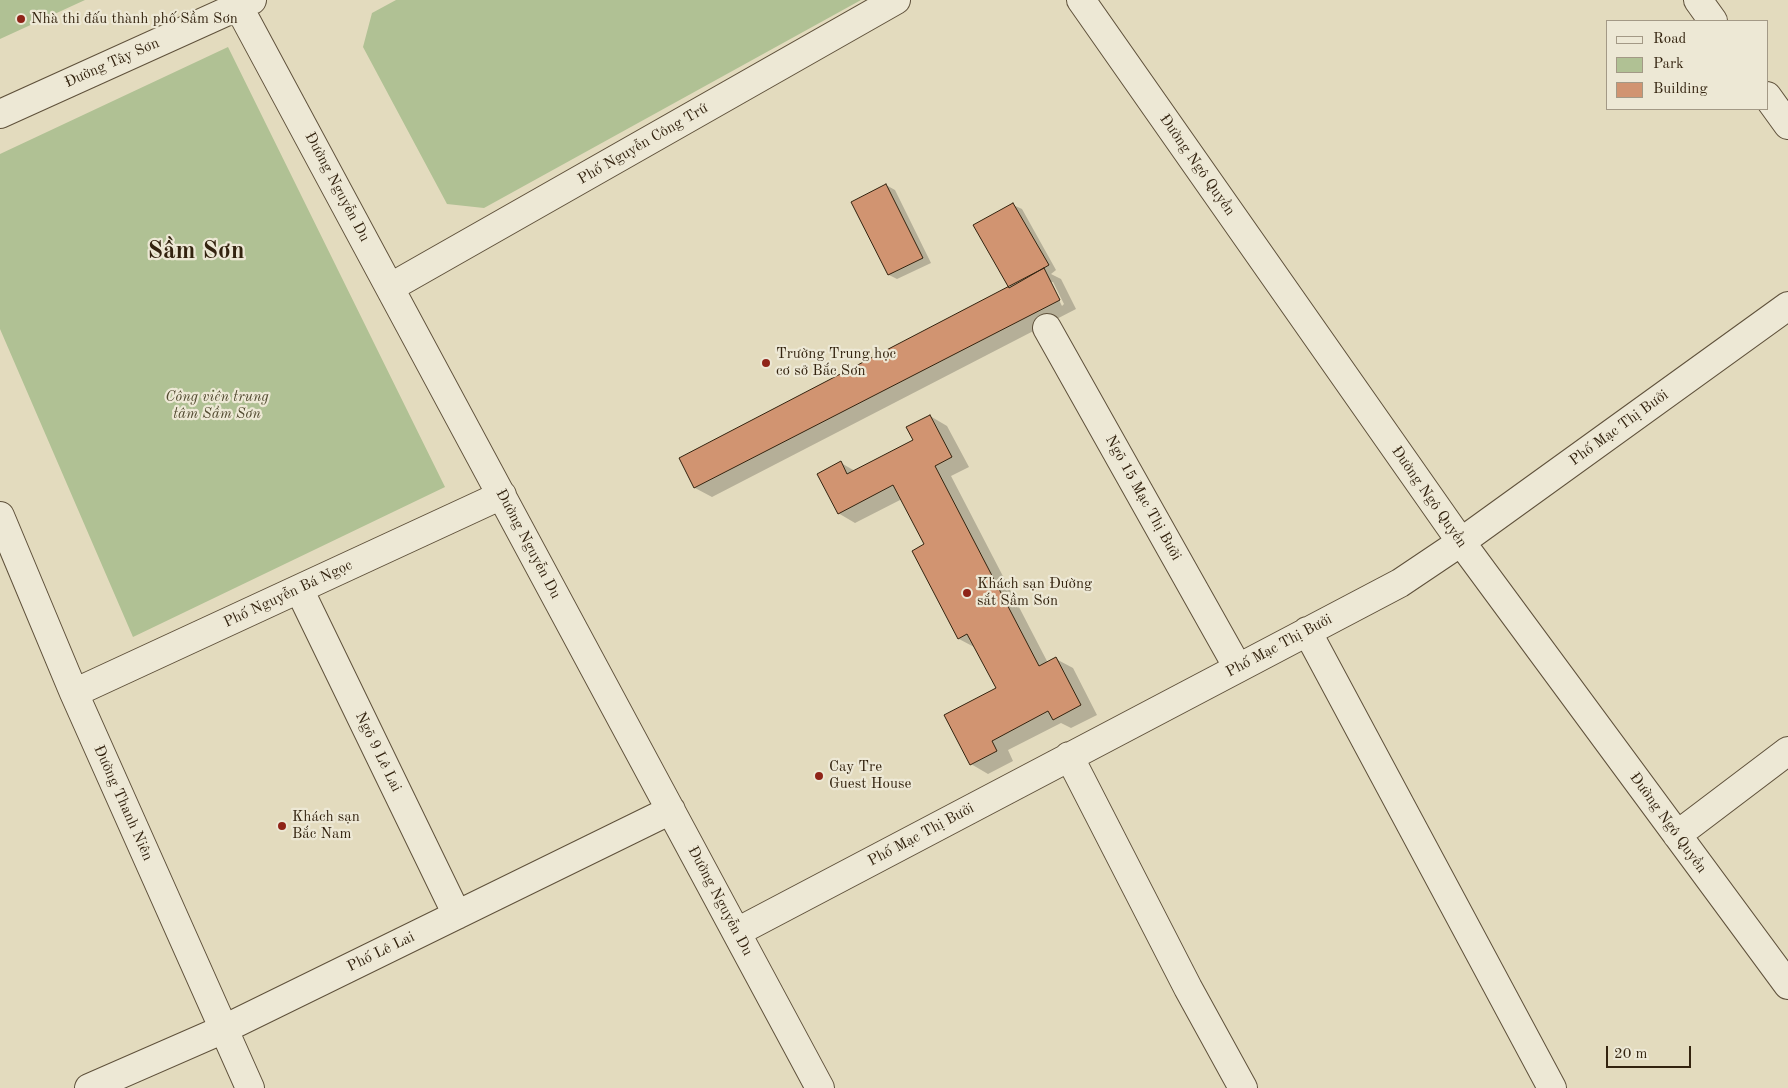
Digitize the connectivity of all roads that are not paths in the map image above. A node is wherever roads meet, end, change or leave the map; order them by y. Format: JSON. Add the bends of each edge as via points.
{"nodes":[{"id":1,"x":896,"y":0,"type":"edge"},
{"id":2,"x":1081,"y":0,"type":"edge"},
{"id":3,"x":1698,"y":0,"type":"edge"},
{"id":4,"x":242,"y":2,"type":"edge"},
{"id":5,"x":1712,"y":20,"type":"edge"},
{"id":6,"x":1768,"y":97,"type":"edge"},
{"id":7,"x":0,"y":114,"type":"edge"},
{"id":8,"x":1788,"y":125,"type":"edge"},
{"id":9,"x":391,"y":288,"type":"junction"},
{"id":10,"x":1788,"y":306,"type":"edge"},
{"id":11,"x":1047,"y":328,"type":"dead end"},
{"id":12,"x":502,"y":495,"type":"junction"},
{"id":13,"x":0,"y":516,"type":"edge"},
{"id":14,"x":1461,"y":542,"type":"junction"},
{"id":15,"x":299,"y":589,"type":"junction"},
{"id":16,"x":1307,"y":632,"type":"junction"},
{"id":17,"x":1238,"y":668,"type":"junction"},
{"id":18,"x":74,"y":692,"type":"junction"},
{"id":19,"x":1788,"y":751,"type":"edge"},
{"id":20,"x":1070,"y":756,"type":"junction"},
{"id":21,"x":672,"y":810,"type":"junction"},
{"id":22,"x":1677,"y":835,"type":"junction"},
{"id":23,"x":457,"y":915,"type":"junction"},
{"id":24,"x":736,"y":932,"type":"junction"},
{"id":25,"x":1788,"y":985,"type":"edge"},
{"id":26,"x":224,"y":1028,"type":"junction"},
{"id":27,"x":89,"y":1088,"type":"edge"},
{"id":28,"x":250,"y":1088,"type":"edge"},
{"id":29,"x":820,"y":1088,"type":"edge"},
{"id":30,"x":1243,"y":1088,"type":"edge"},
{"id":31,"x":1552,"y":1088,"type":"edge"}],
"edges":[{"from":1,"to":9,"type":"street","name":"Phố Nguyễn Công Trứ"},
{"from":2,"to":14,"type":"street","name":"Đường Ngô Quyền"},
{"from":3,"to":5,"type":"street"},
{"from":4,"to":7,"type":"street","name":"Đường Tây Sơn"},
{"from":4,"to":9,"type":"street","name":"Đường Nguyễn Du"},
{"from":6,"to":8,"type":"street"},
{"from":9,"to":12,"type":"street","name":"Đường Nguyễn Du"},
{"from":10,"to":14,"type":"street","name":"Phố Mạc Thị Bưởi"},
{"from":11,"to":17,"type":"street","name":"Ngõ 15 Mạc Thị Bưởi"},
{"from":12,"to":15,"type":"street","name":"Phố Nguyễn Bá Ngọc"},
{"from":12,"to":21,"type":"street","name":"Đường Nguyễn Du"},
{"from":13,"to":18,"type":"street","name":"Đường Thanh Niên"},
{"from":14,"to":16,"type":"street","name":"Phố Mạc Thị Bưởi","via":[[1400,583]]},
{"from":14,"to":22,"type":"street","name":"Đường Ngô Quyền"},
{"from":15,"to":18,"type":"street","name":"Phố Nguyễn Bá Ngọc"},
{"from":15,"to":23,"type":"street","name":"Ngõ 9 Lê Lai"},
{"from":16,"to":17,"type":"street","name":"Phố Mạc Thị Bưởi"},
{"from":16,"to":31,"type":"street"},
{"from":17,"to":20,"type":"street","name":"Phố Mạc Thị Bưởi"},
{"from":18,"to":26,"type":"street","name":"Đường Thanh Niên"},
{"from":19,"to":22,"type":"street"},
{"from":20,"to":24,"type":"street","name":"Phố Mạc Thị Bưởi"},
{"from":20,"to":30,"type":"street","via":[[1188,988]]},
{"from":21,"to":23,"type":"street","name":"Phố Lê Lai"},
{"from":21,"to":24,"type":"street","name":"Đường Nguyễn Du"},
{"from":22,"to":25,"type":"street","name":"Đường Ngô Quyền"},
{"from":23,"to":26,"type":"street","name":"Phố Lê Lai"},
{"from":24,"to":29,"type":"street","name":"Đường Nguyễn Du"},
{"from":26,"to":27,"type":"street","name":"Phố Lê Lai"},
{"from":26,"to":28,"type":"street","name":"Đường Thanh Niên"}]}
